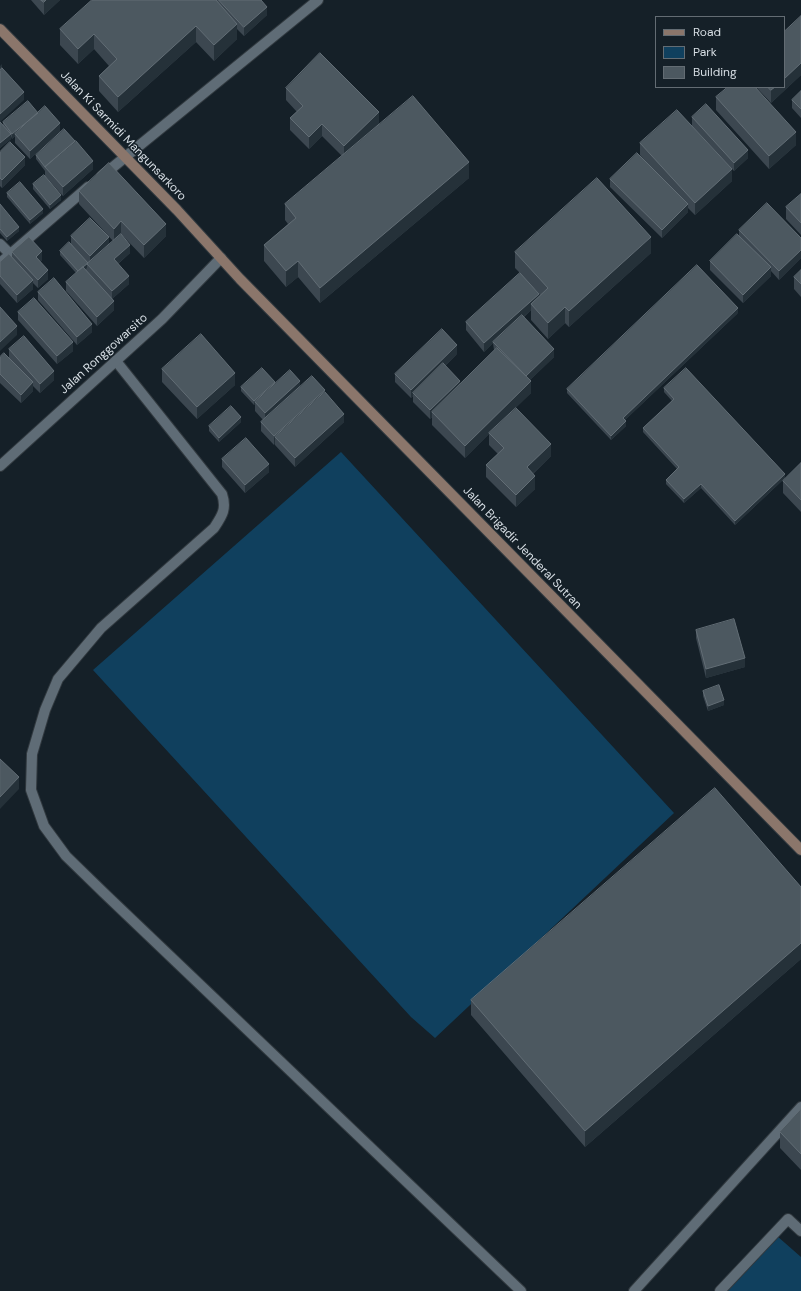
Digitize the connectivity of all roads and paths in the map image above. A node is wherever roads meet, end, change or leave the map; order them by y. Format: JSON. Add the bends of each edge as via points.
{"nodes":[{"id":1,"x":318,"y":0,"type":"edge"},
{"id":2,"x":0,"y":28,"type":"edge"},
{"id":3,"x":125,"y":156,"type":"junction"},
{"id":4,"x":0,"y":244,"type":"edge"},
{"id":5,"x":10,"y":254,"type":"junction"},
{"id":6,"x":224,"y":261,"type":"junction"},
{"id":7,"x":0,"y":263,"type":"edge"},
{"id":8,"x":116,"y":361,"type":"junction"},
{"id":9,"x":0,"y":466,"type":"edge"},
{"id":10,"x":801,"y":850,"type":"edge"},
{"id":11,"x":801,"y":1107,"type":"edge"},
{"id":12,"x":801,"y":1232,"type":"edge"},
{"id":13,"x":521,"y":1291,"type":"edge"},
{"id":14,"x":634,"y":1291,"type":"edge"},
{"id":15,"x":720,"y":1291,"type":"edge"}],
"edges":[{"from":1,"to":3,"type":"street"},
{"from":2,"to":3,"type":"main road","name":"Jalan Ki Sarmidi Mangunsarkoro"},
{"from":3,"to":5,"type":"street"},
{"from":3,"to":6,"type":"main road","name":"Jalan Ki Sarmidi Mangunsarkoro"},
{"from":4,"to":5,"type":"street"},
{"from":5,"to":7,"type":"street"},
{"from":6,"to":8,"type":"street","name":"Jalan Ronggowarsito"},
{"from":6,"to":10,"type":"main road","name":"Jalan Brigadir Jenderal Sutran"},
{"from":8,"to":9,"type":"street","name":"Jalan Ronggowarsito"},
{"from":8,"to":13,"type":"street","via":[[222,494],[225,503],[223,515],[214,528],[101,628],[58,679],[44,710],[32,754],[32,790],[44,826],[66,856]]},
{"from":11,"to":14,"type":"street"},
{"from":12,"to":15,"type":"street","via":[[788,1219]]}]}
